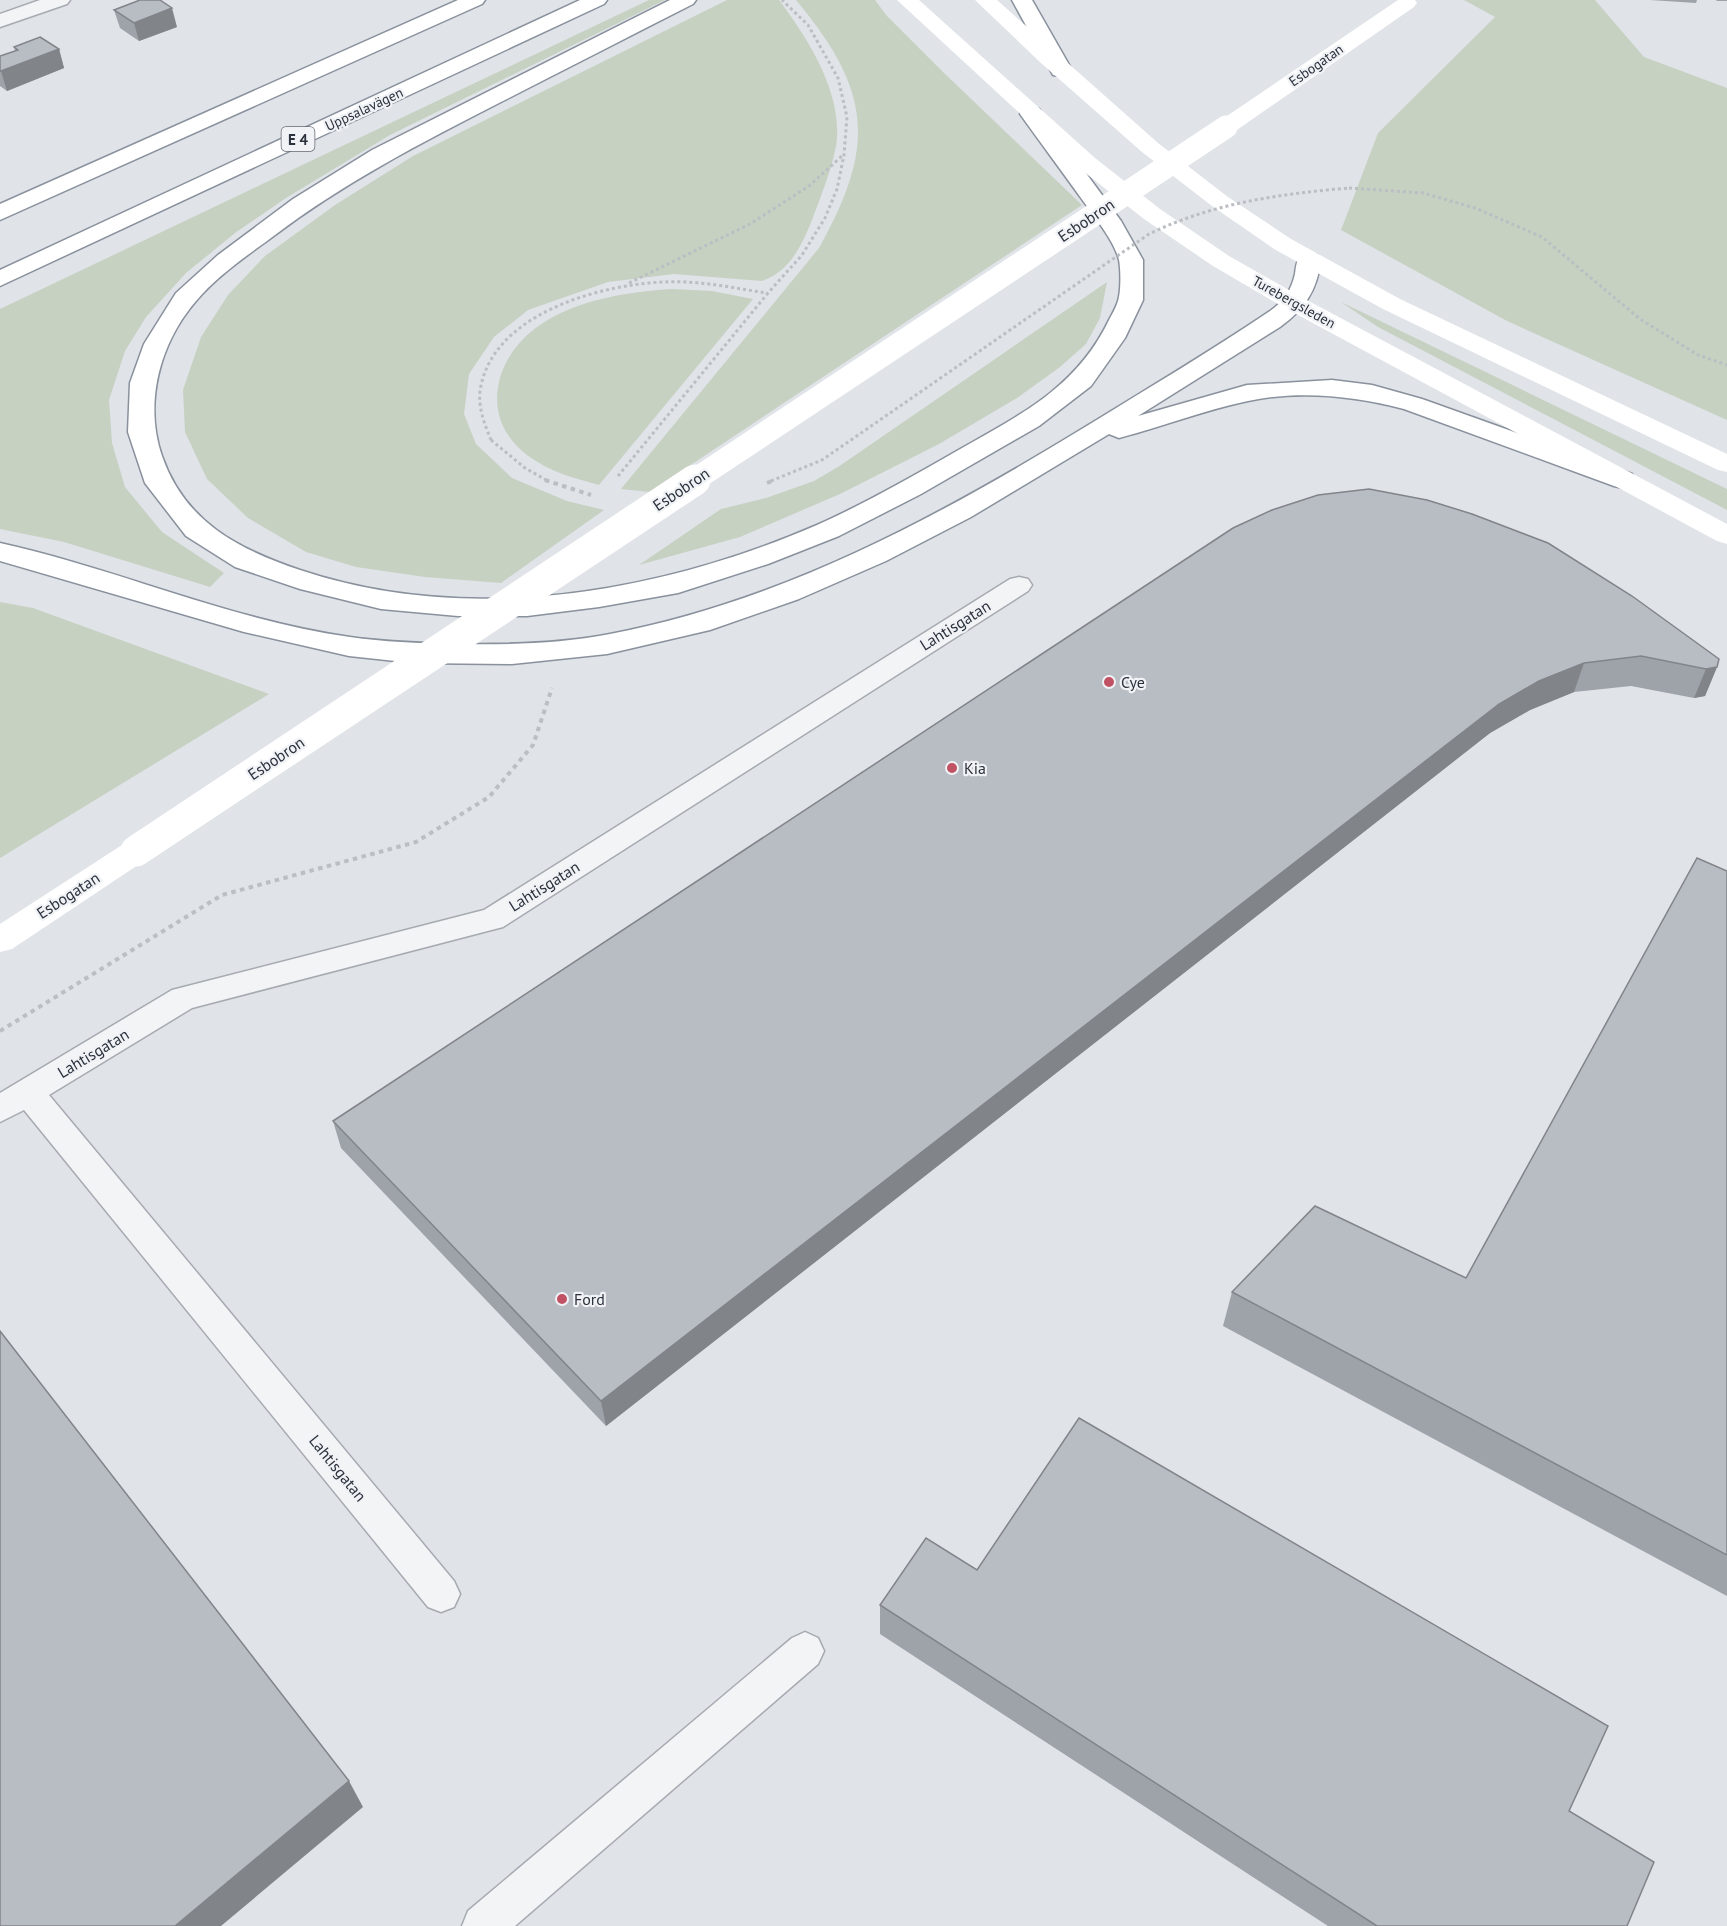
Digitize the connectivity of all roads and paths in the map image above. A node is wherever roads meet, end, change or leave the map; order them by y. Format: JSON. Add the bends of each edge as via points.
{"nodes":[{"id":1,"x":60,"y":0,"type":"edge"},
{"id":2,"x":457,"y":0,"type":"edge"},
{"id":3,"x":475,"y":0,"type":"edge"},
{"id":4,"x":597,"y":0,"type":"edge"},
{"id":5,"x":686,"y":0,"type":"edge"},
{"id":6,"x":782,"y":0,"type":"edge"},
{"id":7,"x":907,"y":0,"type":"edge"},
{"id":8,"x":985,"y":0,"type":"edge"},
{"id":9,"x":1022,"y":0,"type":"edge"},
{"id":10,"x":1407,"y":3,"type":"dead end"},
{"id":11,"x":0,"y":21,"type":"edge"},
{"id":12,"x":324,"y":66,"type":"junction"},
{"id":13,"x":1061,"y":70,"type":"junction"},
{"id":14,"x":1031,"y":114,"type":"junction"},
{"id":15,"x":1226,"y":127,"type":"joint"},
{"id":16,"x":844,"y":155,"type":"junction"},
{"id":17,"x":1349,"y":188,"type":"dead end"},
{"id":18,"x":0,"y":213,"type":"edge"},
{"id":19,"x":1309,"y":260,"type":"junction"},
{"id":20,"x":0,"y":279,"type":"edge"},
{"id":21,"x":627,"y":285,"type":"junction"},
{"id":22,"x":768,"y":293,"type":"junction"},
{"id":23,"x":1294,"y":303,"type":"junction"},
{"id":24,"x":1727,"y":365,"type":"edge"},
{"id":25,"x":491,"y":440,"type":"dead end"},
{"id":26,"x":1080,"y":442,"type":"junction"},
{"id":27,"x":1727,"y":464,"type":"edge"},
{"id":28,"x":616,"y":478,"type":"dead end"},
{"id":29,"x":1623,"y":480,"type":"junction"},
{"id":30,"x":1727,"y":535,"type":"edge"},
{"id":31,"x":0,"y":552,"type":"edge"},
{"id":32,"x":1019,"y":585,"type":"dead end"},
{"id":33,"x":553,"y":683,"type":"dead end"},
{"id":34,"x":136,"y":851,"type":"joint"},
{"id":35,"x":0,"y":940,"type":"edge"},
{"id":36,"x":0,"y":1031,"type":"edge"},
{"id":37,"x":14,"y":1100,"type":"edge"},
{"id":38,"x":441,"y":1594,"type":"dead end"},
{"id":39,"x":805,"y":1651,"type":"dead end"},
{"id":40,"x":483,"y":1926,"type":"edge"}],
"edges":[{"from":1,"to":11,"type":"street"},
{"from":2,"to":12,"type":"main road"},
{"from":3,"to":12,"type":"main road"},
{"from":4,"to":20,"type":"main road","name":"Uppsalavägen","number":"E 4"},
{"from":5,"to":14,"type":"main road","via":[[380,155],[301,204],[226,260],[185,298],[156,344],[143,383],[141,432],[158,483],[196,530],[245,561],[310,584],[381,600],[515,607],[678,584],[829,530],[912,488],[1030,420],[1082,381],[1113,339],[1131,300],[1131,260],[1113,226]]},
{"from":6,"to":16,"type":"path","via":[[808,25],[838,78],[847,117]]},
{"from":7,"to":14,"type":"main road","name":"Turebergsleden"},
{"from":8,"to":13,"type":"main road"},
{"from":9,"to":13,"type":"main road"},
{"from":10,"to":15,"type":"main road","name":"Esbogatan"},
{"from":12,"to":18,"type":"main road"},
{"from":13,"to":19,"type":"main road","via":[[1205,190]]},
{"from":14,"to":23,"type":"main road","name":"Turebergsleden","via":[[1152,214],[1221,261]]},
{"from":15,"to":34,"type":"main road","name":"Esbobron","bridge":true},
{"from":16,"to":21,"type":"path","via":[[809,186],[750,224]]},
{"from":16,"to":22,"type":"path","via":[[837,189],[825,218],[802,255]]},
{"from":17,"to":24,"type":"path","via":[[1423,193],[1475,208],[1542,237],[1640,319],[1698,355]]},
{"from":19,"to":23,"type":"main road","via":[[1305,284]]},
{"from":19,"to":27,"type":"main road","via":[[1386,302]]},
{"from":21,"to":22,"type":"path","via":[[699,283]]},
{"from":21,"to":25,"type":"path","via":[[557,306],[505,340],[487,364],[480,390],[482,416]]},
{"from":22,"to":28,"type":"path"},
{"from":23,"to":26,"type":"main road"},
{"from":23,"to":29,"type":"main road","name":"Turebergsleden"},
{"from":26,"to":29,"type":"main road","via":[[1247,393],[1332,388],[1413,404]]},
{"from":26,"to":31,"type":"main road","via":[[912,539],[815,584],[686,627],[590,649],[543,654],[455,657],[332,644],[247,624]]},
{"from":29,"to":30,"type":"main road","name":"Turebergsleden"},
{"from":32,"to":37,"type":"lane","name":"Lahtisgatan","via":[[493,919],[183,998]]},
{"from":33,"to":36,"type":"path","via":[[533,745],[489,797],[416,842],[222,895]]},
{"from":34,"to":35,"type":"main road","name":"Esbogatan"},
{"from":37,"to":38,"type":"lane","name":"Lahtisgatan"},
{"from":39,"to":40,"type":"lane"}]}
